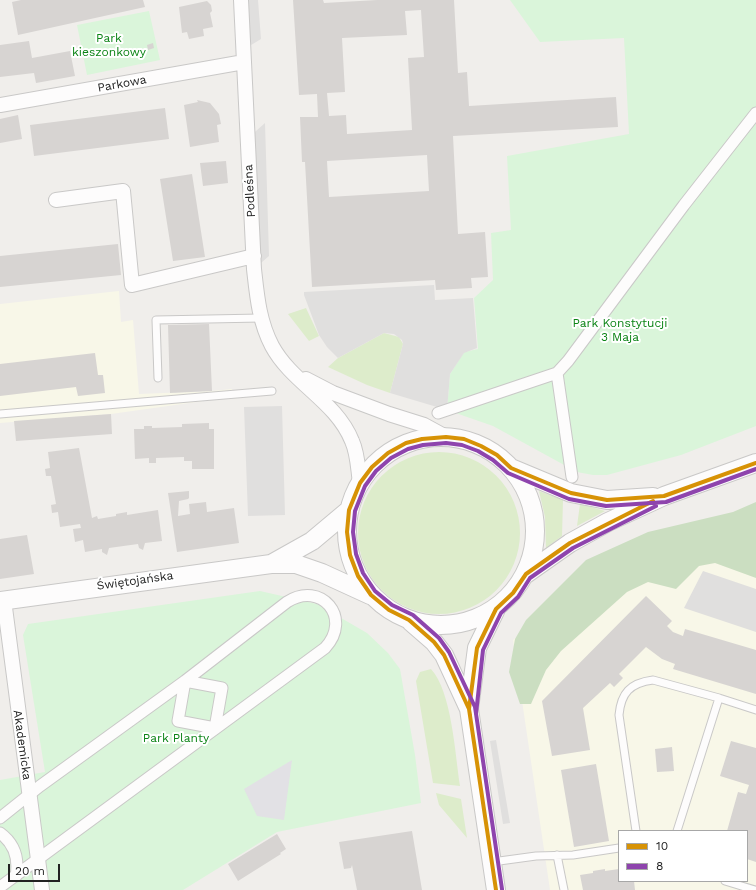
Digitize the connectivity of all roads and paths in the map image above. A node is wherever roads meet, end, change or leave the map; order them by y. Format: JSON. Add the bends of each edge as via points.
{"nodes":[{"id":1,"x":241,"y":0,"type":"edge"},
{"id":2,"x":244,"y":62,"type":"junction"},
{"id":3,"x":0,"y":105,"type":"edge"},
{"id":4,"x":756,"y":113,"type":"edge"},
{"id":5,"x":56,"y":200,"type":"dead end"},
{"id":6,"x":254,"y":256,"type":"junction"},
{"id":7,"x":261,"y":318,"type":"junction"},
{"id":8,"x":292,"y":372,"type":"junction"},
{"id":9,"x":557,"y":373,"type":"junction"},
{"id":10,"x":158,"y":378,"type":"dead end"},
{"id":11,"x":272,"y":391,"type":"dead end"},
{"id":12,"x":438,"y":412,"type":"dead end"},
{"id":13,"x":0,"y":414,"type":"edge"},
{"id":14,"x":446,"y":437,"type":"junction"},
{"id":15,"x":756,"y":463,"type":"edge"},
{"id":16,"x":511,"y":468,"type":"junction"},
{"id":17,"x":572,"y":477,"type":"dead end"},
{"id":18,"x":360,"y":483,"type":"junction"},
{"id":19,"x":664,"y":496,"type":"junction"},
{"id":20,"x":349,"y":510,"type":"junction"},
{"id":21,"x":271,"y":564,"type":"junction"},
{"id":22,"x":526,"y":574,"type":"junction"},
{"id":23,"x":371,"y":595,"type":"junction"},
{"id":24,"x":2,"y":600,"type":"edge"},
{"id":25,"x":496,"y":609,"type":"junction"},
{"id":26,"x":409,"y":620,"type":"junction"},
{"id":27,"x":185,"y":681,"type":"junction"},
{"id":28,"x":719,"y":698,"type":"junction"},
{"id":29,"x":469,"y":709,"type":"junction"},
{"id":30,"x":756,"y":710,"type":"edge"},
{"id":31,"x":215,"y":728,"type":"junction"},
{"id":32,"x":29,"y":794,"type":"junction"},
{"id":33,"x":0,"y":818,"type":"edge"},
{"id":34,"x":636,"y":830,"type":"edge"},
{"id":35,"x":677,"y":830,"type":"edge"},
{"id":36,"x":0,"y":833,"type":"edge"},
{"id":37,"x":618,"y":848,"type":"edge"},
{"id":38,"x":557,"y":855,"type":"junction"},
{"id":39,"x":38,"y":861,"type":"junction"},
{"id":40,"x":492,"y":862,"type":"junction"},
{"id":41,"x":16,"y":876,"type":"junction"},
{"id":42,"x":728,"y":882,"type":"edge"},
{"id":43,"x":0,"y":887,"type":"edge"},
{"id":44,"x":42,"y":890,"type":"edge"},
{"id":45,"x":496,"y":890,"type":"edge"},
{"id":46,"x":564,"y":890,"type":"edge"},
{"id":47,"x":755,"y":890,"type":"edge"}],
"edges":[{"from":1,"to":2,"type":"street","name":"Podleśna"},
{"from":2,"to":3,"type":"street","name":"Parkowa"},
{"from":2,"to":6,"type":"street","name":"Podleśna"},
{"from":4,"to":9,"type":"street"},
{"from":5,"to":6,"type":"street","via":[[123,191],[132,285]]},
{"from":6,"to":7,"type":"street","name":"Podleśna"},
{"from":7,"to":8,"type":"street","name":"Podleśna","via":[[272,346]]},
{"from":7,"to":10,"type":"lane","via":[[156,320]]},
{"from":8,"to":14,"type":"street","name":"Podleśna","via":[[333,393],[424,425]]},
{"from":8,"to":18,"type":"street","name":"Podleśna","via":[[333,410],[344,425],[356,454]]},
{"from":9,"to":12,"type":"street"},
{"from":9,"to":17,"type":"street"},
{"from":11,"to":13,"type":"lane"},
{"from":14,"to":16,"type":"street","via":[[464,439],[481,446],[498,455]]},
{"from":14,"to":18,"type":"street","via":[[406,443],[377,462]]},
{"from":15,"to":19,"type":"street"},
{"from":16,"to":19,"type":"street","via":[[571,493],[607,500]]},
{"from":16,"to":22,"type":"street","via":[[527,491],[535,519],[535,547]]},
{"from":18,"to":20,"type":"street"},
{"from":19,"to":22,"type":"street","via":[[570,543]]},
{"from":20,"to":21,"type":"street","name":"Świętojańska","via":[[312,540]]},
{"from":20,"to":23,"type":"street","via":[[347,532],[350,555],[358,576]]},
{"from":21,"to":23,"type":"street","name":"Świętojańska","via":[[296,564]]},
{"from":21,"to":24,"type":"street","name":"Świętojańska"},
{"from":22,"to":25,"type":"street","via":[[514,593]]},
{"from":23,"to":26,"type":"street","via":[[388,610]]},
{"from":24,"to":32,"type":"street","name":"Akademicka"},
{"from":25,"to":26,"type":"street","via":[[476,620],[454,625],[431,626]]},
{"from":25,"to":29,"type":"street","via":[[477,648]]},
{"from":26,"to":29,"type":"street","via":[[434,642],[444,655]]},
{"from":27,"to":31,"type":"street","via":[[178,721]]},
{"from":27,"to":31,"type":"street","via":[[222,688]]},
{"from":27,"to":31,"type":"street","via":[[294,597],[312,595],[322,599],[332,608],[336,616],[336,631],[325,648]]},
{"from":27,"to":32,"type":"street"},
{"from":28,"to":30,"type":"lane"},
{"from":28,"to":34,"type":"lane","via":[[653,680],[644,681],[628,690],[620,700],[619,715]]},
{"from":28,"to":35,"type":"lane"},
{"from":29,"to":40,"type":"street"},
{"from":31,"to":39,"type":"street"},
{"from":32,"to":33,"type":"street"},
{"from":32,"to":39,"type":"street","name":"Akademicka"},
{"from":36,"to":41,"type":"street","via":[[12,845],[16,855]]},
{"from":37,"to":38,"type":"lane"},
{"from":38,"to":40,"type":"lane"},
{"from":38,"to":46,"type":"lane"},
{"from":39,"to":41,"type":"street"},
{"from":39,"to":44,"type":"street","name":"Akademicka"},
{"from":40,"to":45,"type":"street"},
{"from":41,"to":43,"type":"street"},
{"from":42,"to":47,"type":"lane"}]}
